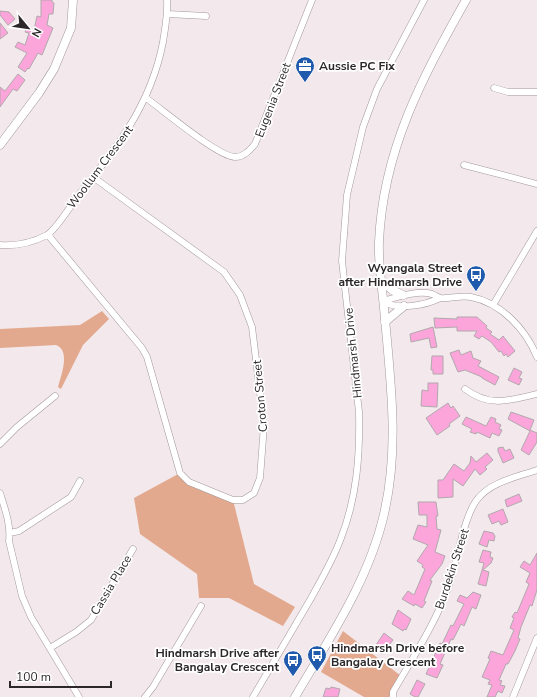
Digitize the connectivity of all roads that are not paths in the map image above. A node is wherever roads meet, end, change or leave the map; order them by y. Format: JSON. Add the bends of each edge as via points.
{"nodes":[{"id":1,"x":73,"y":0,"type":"edge"},
{"id":2,"x":167,"y":0,"type":"edge"},
{"id":3,"x":312,"y":0,"type":"edge"},
{"id":4,"x":424,"y":0,"type":"edge"},
{"id":5,"x":466,"y":0,"type":"edge"},
{"id":6,"x":168,"y":14,"type":"junction"},
{"id":7,"x":206,"y":16,"type":"dead end"},
{"id":8,"x":494,"y":88,"type":"dead end"},
{"id":9,"x":537,"y":92,"type":"edge"},
{"id":10,"x":146,"y":98,"type":"junction"},
{"id":11,"x":0,"y":144,"type":"edge"},
{"id":12,"x":464,"y":164,"type":"dead end"},
{"id":13,"x":93,"y":177,"type":"junction"},
{"id":14,"x":537,"y":184,"type":"edge"},
{"id":15,"x":537,"y":231,"type":"edge"},
{"id":16,"x":48,"y":235,"type":"junction"},
{"id":17,"x":0,"y":245,"type":"edge"},
{"id":18,"x":382,"y":280,"type":"junction"},
{"id":19,"x":403,"y":295,"type":"junction"},
{"id":20,"x":440,"y":298,"type":"junction"},
{"id":21,"x":383,"y":301,"type":"junction"},
{"id":22,"x":404,"y":306,"type":"junction"},
{"id":23,"x":493,"y":306,"type":"junction"},
{"id":24,"x":385,"y":322,"type":"junction"},
{"id":25,"x":537,"y":357,"type":"edge"},
{"id":26,"x":465,"y":389,"type":"dead end"},
{"id":27,"x":537,"y":394,"type":"edge"},
{"id":28,"x":55,"y":396,"type":"dead end"},
{"id":29,"x":0,"y":443,"type":"edge"},
{"id":30,"x":537,"y":470,"type":"edge"},
{"id":31,"x":80,"y":481,"type":"dead end"},
{"id":32,"x":0,"y":493,"type":"edge"},
{"id":33,"x":10,"y":533,"type":"junction"},
{"id":34,"x":133,"y":549,"type":"dead end"},
{"id":35,"x":201,"y":606,"type":"dead end"},
{"id":36,"x":537,"y":638,"type":"edge"},
{"id":37,"x":50,"y":648,"type":"junction"},
{"id":38,"x":79,"y":697,"type":"edge"},
{"id":39,"x":145,"y":697,"type":"edge"},
{"id":40,"x":253,"y":697,"type":"edge"},
{"id":41,"x":295,"y":697,"type":"edge"},
{"id":42,"x":392,"y":697,"type":"edge"},
{"id":43,"x":513,"y":697,"type":"edge"}],
"edges":[{"from":1,"to":11,"type":"main road","via":[[71,28],[54,69]]},
{"from":2,"to":6,"type":"street","name":"Woollum Crescent"},
{"from":3,"to":10,"type":"street","name":"Eugenia Street","via":[[256,144],[247,153],[237,157],[229,156]]},
{"from":4,"to":40,"type":"street","name":"Hindmarsh Drive","via":[[377,89],[363,127],[347,195],[342,262],[359,412],[356,480],[342,537],[328,567]]},
{"from":5,"to":18,"type":"main road","via":[[427,69],[406,119],[387,182],[379,243]]},
{"from":6,"to":7,"type":"street"},
{"from":6,"to":10,"type":"street","name":"Woollum Crescent","via":[[160,57]]},
{"from":8,"to":9,"type":"street","via":[[508,92]]},
{"from":10,"to":13,"type":"street","name":"Woollum Crescent","via":[[129,129]]},
{"from":12,"to":14,"type":"street"},
{"from":13,"to":16,"type":"street","name":"Woollum Crescent"},
{"from":13,"to":16,"type":"street","name":"Croton Street","via":[[224,272],[240,296],[252,327],[264,425],[260,478],[254,493],[243,500],[233,500],[183,477],[147,357],[142,348]]},
{"from":15,"to":23,"type":"street"},
{"from":16,"to":17,"type":"street","via":[[16,246]]},
{"from":18,"to":19,"type":"main road","via":[[392,290]]},
{"from":18,"to":21,"type":"main road"},
{"from":19,"to":20,"type":"street","via":[[431,294]]},
{"from":19,"to":21,"type":"street"},
{"from":20,"to":22,"type":"street","via":[[432,302]]},
{"from":20,"to":23,"type":"street","via":[[472,297]]},
{"from":21,"to":22,"type":"street","via":[[389,305]]},
{"from":21,"to":24,"type":"main road"},
{"from":22,"to":24,"type":"main road"},
{"from":23,"to":25,"type":"street","via":[[510,317],[524,333]]},
{"from":24,"to":41,"type":"main road","via":[[393,454],[384,515],[364,573]]},
{"from":26,"to":27,"type":"street","via":[[473,395],[500,402]]},
{"from":28,"to":29,"type":"street"},
{"from":30,"to":42,"type":"street","name":"Burdekin Street","via":[[490,487],[476,501],[449,585],[433,623]]},
{"from":31,"to":33,"type":"street","via":[[71,497],[19,531]]},
{"from":32,"to":33,"type":"street"},
{"from":33,"to":37,"type":"street","via":[[9,541],[22,596],[31,618]]},
{"from":34,"to":37,"type":"street","name":"Cassia Place","via":[[91,620]]},
{"from":35,"to":39,"type":"street"},
{"from":36,"to":43,"type":"street"},
{"from":37,"to":38,"type":"street"}]}
